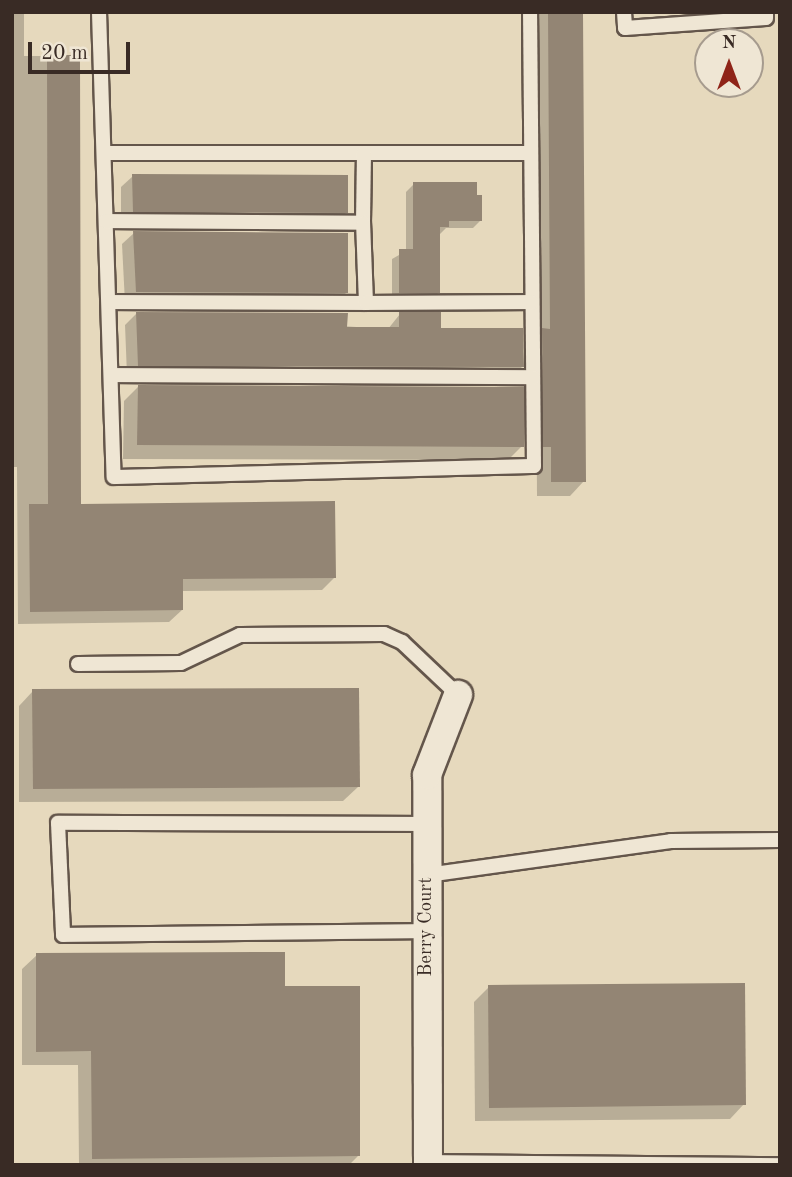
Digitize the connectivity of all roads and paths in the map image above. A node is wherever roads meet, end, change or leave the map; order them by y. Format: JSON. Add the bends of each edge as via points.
{"nodes":[{"id":1,"x":99,"y":12,"type":"edge"},
{"id":2,"x":530,"y":12,"type":"edge"},
{"id":3,"x":624,"y":12,"type":"edge"},
{"id":4,"x":766,"y":12,"type":"edge"},
{"id":5,"x":104,"y":153,"type":"junction"},
{"id":6,"x":364,"y":153,"type":"junction"},
{"id":7,"x":531,"y":153,"type":"junction"},
{"id":8,"x":106,"y":221,"type":"junction"},
{"id":9,"x":363,"y":223,"type":"junction"},
{"id":10,"x":109,"y":302,"type":"junction"},
{"id":11,"x":532,"y":302,"type":"junction"},
{"id":12,"x":366,"y":303,"type":"junction"},
{"id":13,"x":111,"y":375,"type":"junction"},
{"id":14,"x":533,"y":377,"type":"junction"},
{"id":15,"x":78,"y":664,"type":"dead end"},
{"id":16,"x":458,"y":695,"type":"joint"},
{"id":17,"x":427,"y":824,"type":"junction"},
{"id":18,"x":780,"y":840,"type":"edge"},
{"id":19,"x":427,"y":876,"type":"junction"},
{"id":20,"x":427,"y":931,"type":"junction"},
{"id":21,"x":428,"y":1163,"type":"edge"},
{"id":22,"x":780,"y":1165,"type":"edge"}],
"edges":[{"from":1,"to":5,"type":"lane"},
{"from":2,"to":7,"type":"lane"},
{"from":3,"to":4,"type":"lane","via":[[625,28],[766,18]]},
{"from":5,"to":6,"type":"lane"},
{"from":5,"to":8,"type":"lane"},
{"from":6,"to":7,"type":"lane"},
{"from":6,"to":9,"type":"lane"},
{"from":7,"to":11,"type":"lane"},
{"from":8,"to":9,"type":"lane"},
{"from":8,"to":10,"type":"lane"},
{"from":9,"to":12,"type":"lane"},
{"from":10,"to":12,"type":"lane"},
{"from":10,"to":13,"type":"lane"},
{"from":11,"to":12,"type":"lane"},
{"from":11,"to":14,"type":"lane"},
{"from":13,"to":14,"type":"lane"},
{"from":13,"to":14,"type":"lane","via":[[114,477],[534,466]]},
{"from":15,"to":16,"type":"lane","via":[[181,663],[240,635],[384,634],[402,642]]},
{"from":16,"to":17,"type":"street","name":"Berry Court","via":[[427,775]]},
{"from":17,"to":19,"type":"street","name":"Berry Court"},
{"from":17,"to":20,"type":"lane","via":[[58,823],[63,935]]},
{"from":18,"to":19,"type":"lane","via":[[671,841]]},
{"from":19,"to":20,"type":"street","name":"Berry Court"},
{"from":20,"to":21,"type":"street","name":"Berry Court"},
{"from":21,"to":22,"type":"lane"}]}
